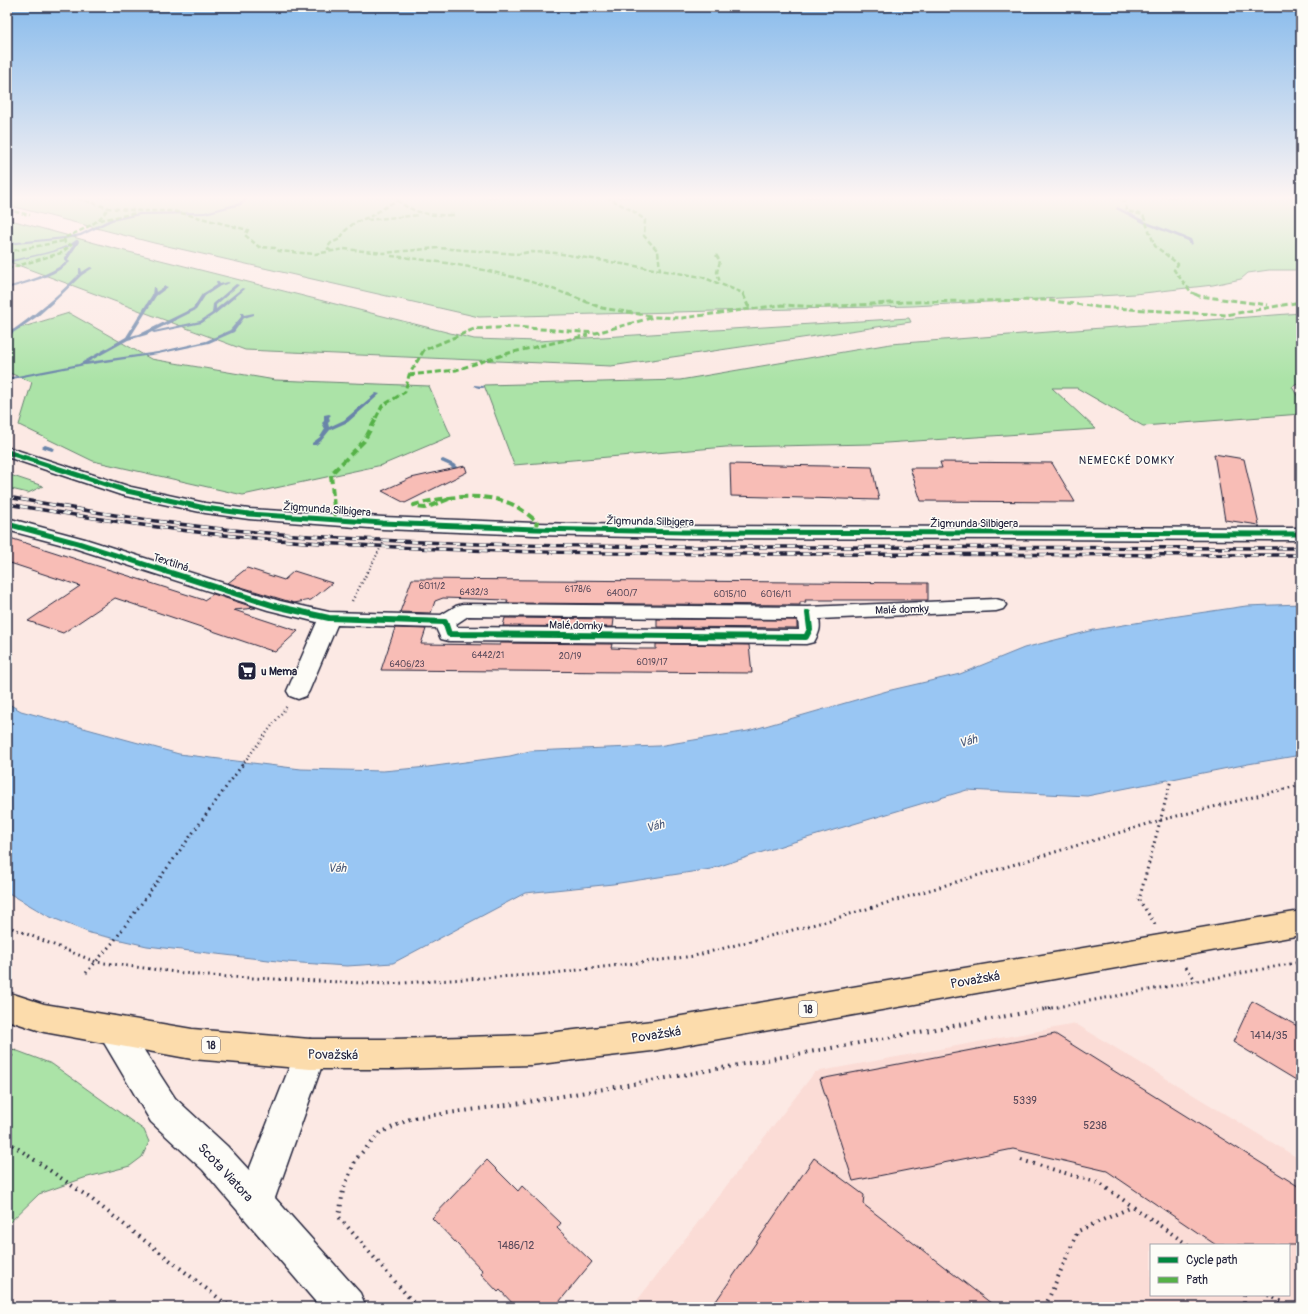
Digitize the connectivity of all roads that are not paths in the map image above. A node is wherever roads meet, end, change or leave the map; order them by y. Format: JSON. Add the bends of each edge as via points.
{"nodes":[{"id":1,"x":7,"y":452,"type":"edge"},
{"id":2,"x":7,"y":524,"type":"edge"},
{"id":3,"x":1301,"y":534,"type":"edge"},
{"id":4,"x":996,"y":606,"type":"dead end"},
{"id":5,"x":336,"y":618,"type":"junction"},
{"id":6,"x":298,"y":691,"type":"dead end"},
{"id":7,"x":1301,"y":923,"type":"edge"},
{"id":8,"x":7,"y":1006,"type":"edge"},
{"id":9,"x":114,"y":1031,"type":"junction"},
{"id":10,"x":310,"y":1054,"type":"junction"},
{"id":11,"x":255,"y":1203,"type":"junction"},
{"id":12,"x":346,"y":1307,"type":"edge"}],
"edges":[{"from":1,"to":3,"type":"street","name":"Žigmunda Silbigera","via":[[128,491],[205,508],[249,514],[383,523],[684,532]]},
{"from":2,"to":5,"type":"street","name":"Textilná","via":[[78,543],[275,606]]},
{"from":4,"to":5,"type":"street","name":"Malé domky","via":[[808,613],[810,628],[806,637],[449,634],[445,622]]},
{"from":5,"to":6,"type":"street"},
{"from":7,"to":10,"type":"main road","name":"Považská","number":"18","via":[[652,1036],[531,1050]]},
{"from":8,"to":9,"type":"main road","name":"Považská","number":"18","via":[[44,1018]]},
{"from":9,"to":10,"type":"main road","name":"Považská","number":"18","via":[[192,1044]]},
{"from":9,"to":11,"type":"street","name":"Scota Viatora","via":[[163,1110],[215,1158]]},
{"from":10,"to":11,"type":"street"},
{"from":11,"to":12,"type":"street","name":"Scota Viatora"}]}
